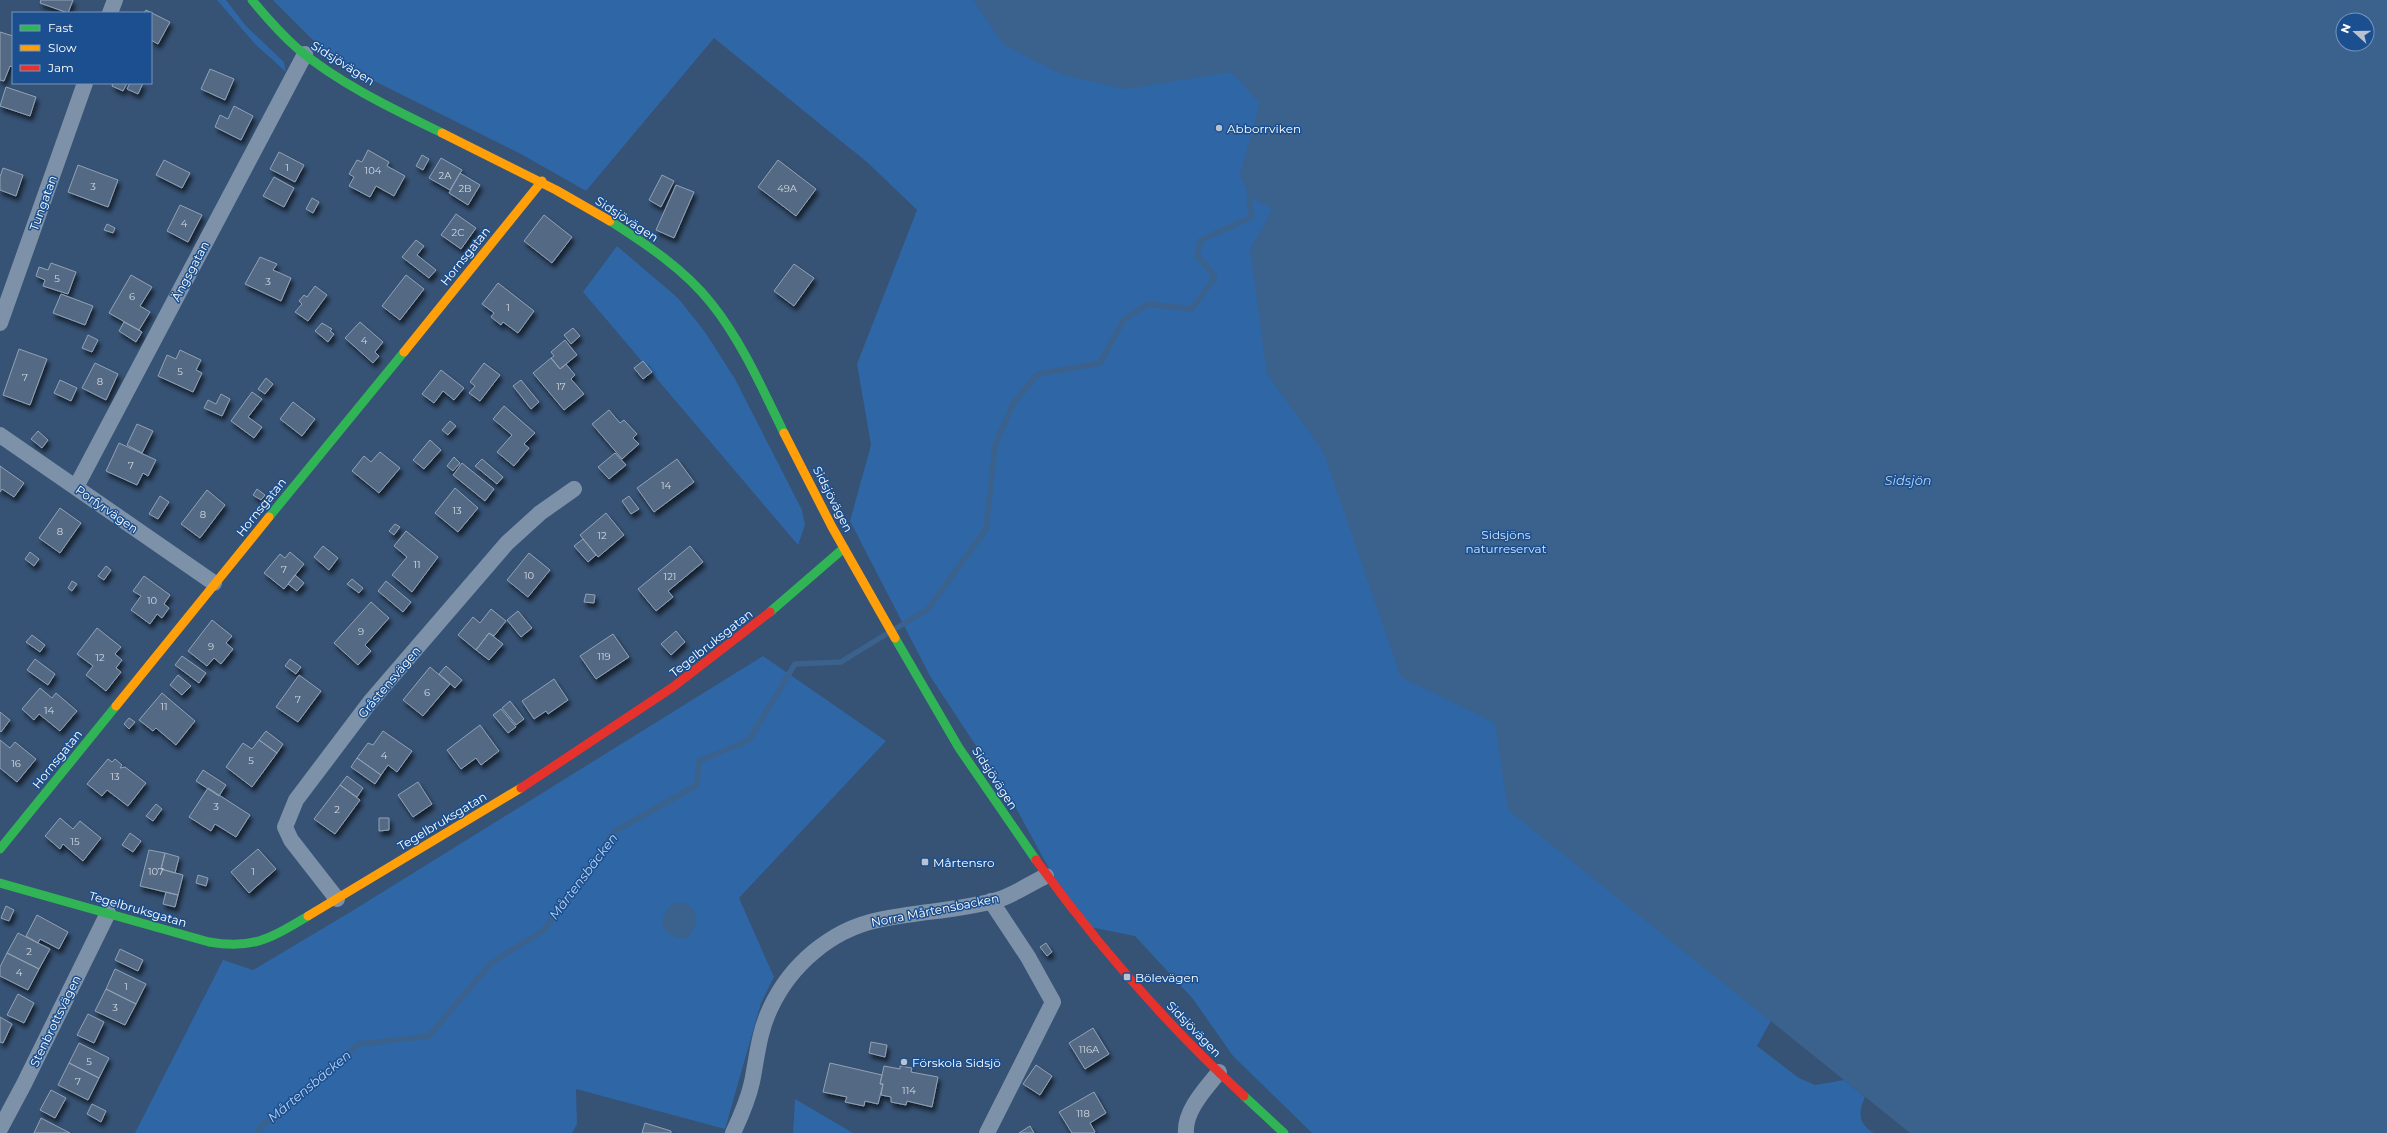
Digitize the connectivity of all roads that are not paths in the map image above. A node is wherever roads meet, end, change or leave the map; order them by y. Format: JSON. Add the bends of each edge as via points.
{"nodes":[{"id":1,"x":115,"y":0,"type":"edge"},
{"id":2,"x":252,"y":0,"type":"edge"},
{"id":3,"x":110,"y":12,"type":"edge"},
{"id":4,"x":305,"y":54,"type":"junction"},
{"id":5,"x":86,"y":84,"type":"edge"},
{"id":6,"x":542,"y":181,"type":"junction"},
{"id":7,"x":0,"y":323,"type":"edge"},
{"id":8,"x":0,"y":435,"type":"edge"},
{"id":9,"x":76,"y":487,"type":"junction"},
{"id":10,"x":574,"y":489,"type":"dead end"},
{"id":11,"x":844,"y":548,"type":"junction"},
{"id":12,"x":214,"y":583,"type":"junction"},
{"id":13,"x":0,"y":849,"type":"edge"},
{"id":14,"x":1046,"y":876,"type":"junction"},
{"id":15,"x":0,"y":883,"type":"edge"},
{"id":16,"x":337,"y":899,"type":"junction"},
{"id":17,"x":991,"y":902,"type":"junction"},
{"id":18,"x":108,"y":913,"type":"junction"},
{"id":19,"x":1219,"y":1072,"type":"junction"},
{"id":20,"x":0,"y":1129,"type":"edge"},
{"id":21,"x":733,"y":1133,"type":"edge"},
{"id":22,"x":986,"y":1133,"type":"edge"},
{"id":23,"x":1186,"y":1133,"type":"edge"},
{"id":24,"x":1284,"y":1133,"type":"edge"}],
"edges":[{"from":1,"to":3,"type":"street"},
{"from":2,"to":4,"type":"street","name":"Sidsjövägen"},
{"from":4,"to":6,"type":"street","name":"Sidsjövägen","via":[[349,84]]},
{"from":4,"to":9,"type":"street","name":"Ängsgatan"},
{"from":5,"to":7,"type":"street","name":"Tungatan"},
{"from":6,"to":11,"type":"street","name":"Sidsjövägen","via":[[636,237],[683,274],[708,299],[773,407]]},
{"from":6,"to":12,"type":"street","name":"Hornsgatan"},
{"from":8,"to":9,"type":"street","name":"Porfyrvägen"},
{"from":9,"to":12,"type":"street","name":"Porfyrvägen"},
{"from":10,"to":16,"type":"street","name":"Gråstensvägen","via":[[540,512],[507,543],[370,702],[296,800],[285,827],[291,840]]},
{"from":11,"to":14,"type":"street","name":"Sidsjövägen","via":[[975,773]]},
{"from":11,"to":16,"type":"street","name":"Tegelbruksgatan","via":[[750,629],[673,687],[532,781]]},
{"from":12,"to":13,"type":"street","name":"Hornsgatan"},
{"from":14,"to":17,"type":"street","name":"Norra Mårtensbacken"},
{"from":14,"to":19,"type":"street","name":"Sidsjövägen","via":[[1127,977]]},
{"from":15,"to":18,"type":"street","name":"Tegelbruksgatan"},
{"from":16,"to":18,"type":"street","name":"Tegelbruksgatan","via":[[256,943],[232,946],[209,942]]},
{"from":17,"to":21,"type":"street","name":"Norra Mårtensbacken","via":[[871,922],[830,940],[814,952],[785,982],[769,1009],[761,1032],[745,1107]]},
{"from":17,"to":22,"type":"street","via":[[1028,957],[1053,1002]]},
{"from":18,"to":20,"type":"street","name":"Stenbrottsvägen"},
{"from":19,"to":23,"type":"street","via":[[1195,1106]]},
{"from":19,"to":24,"type":"street","name":"Sidsjövägen"}]}
